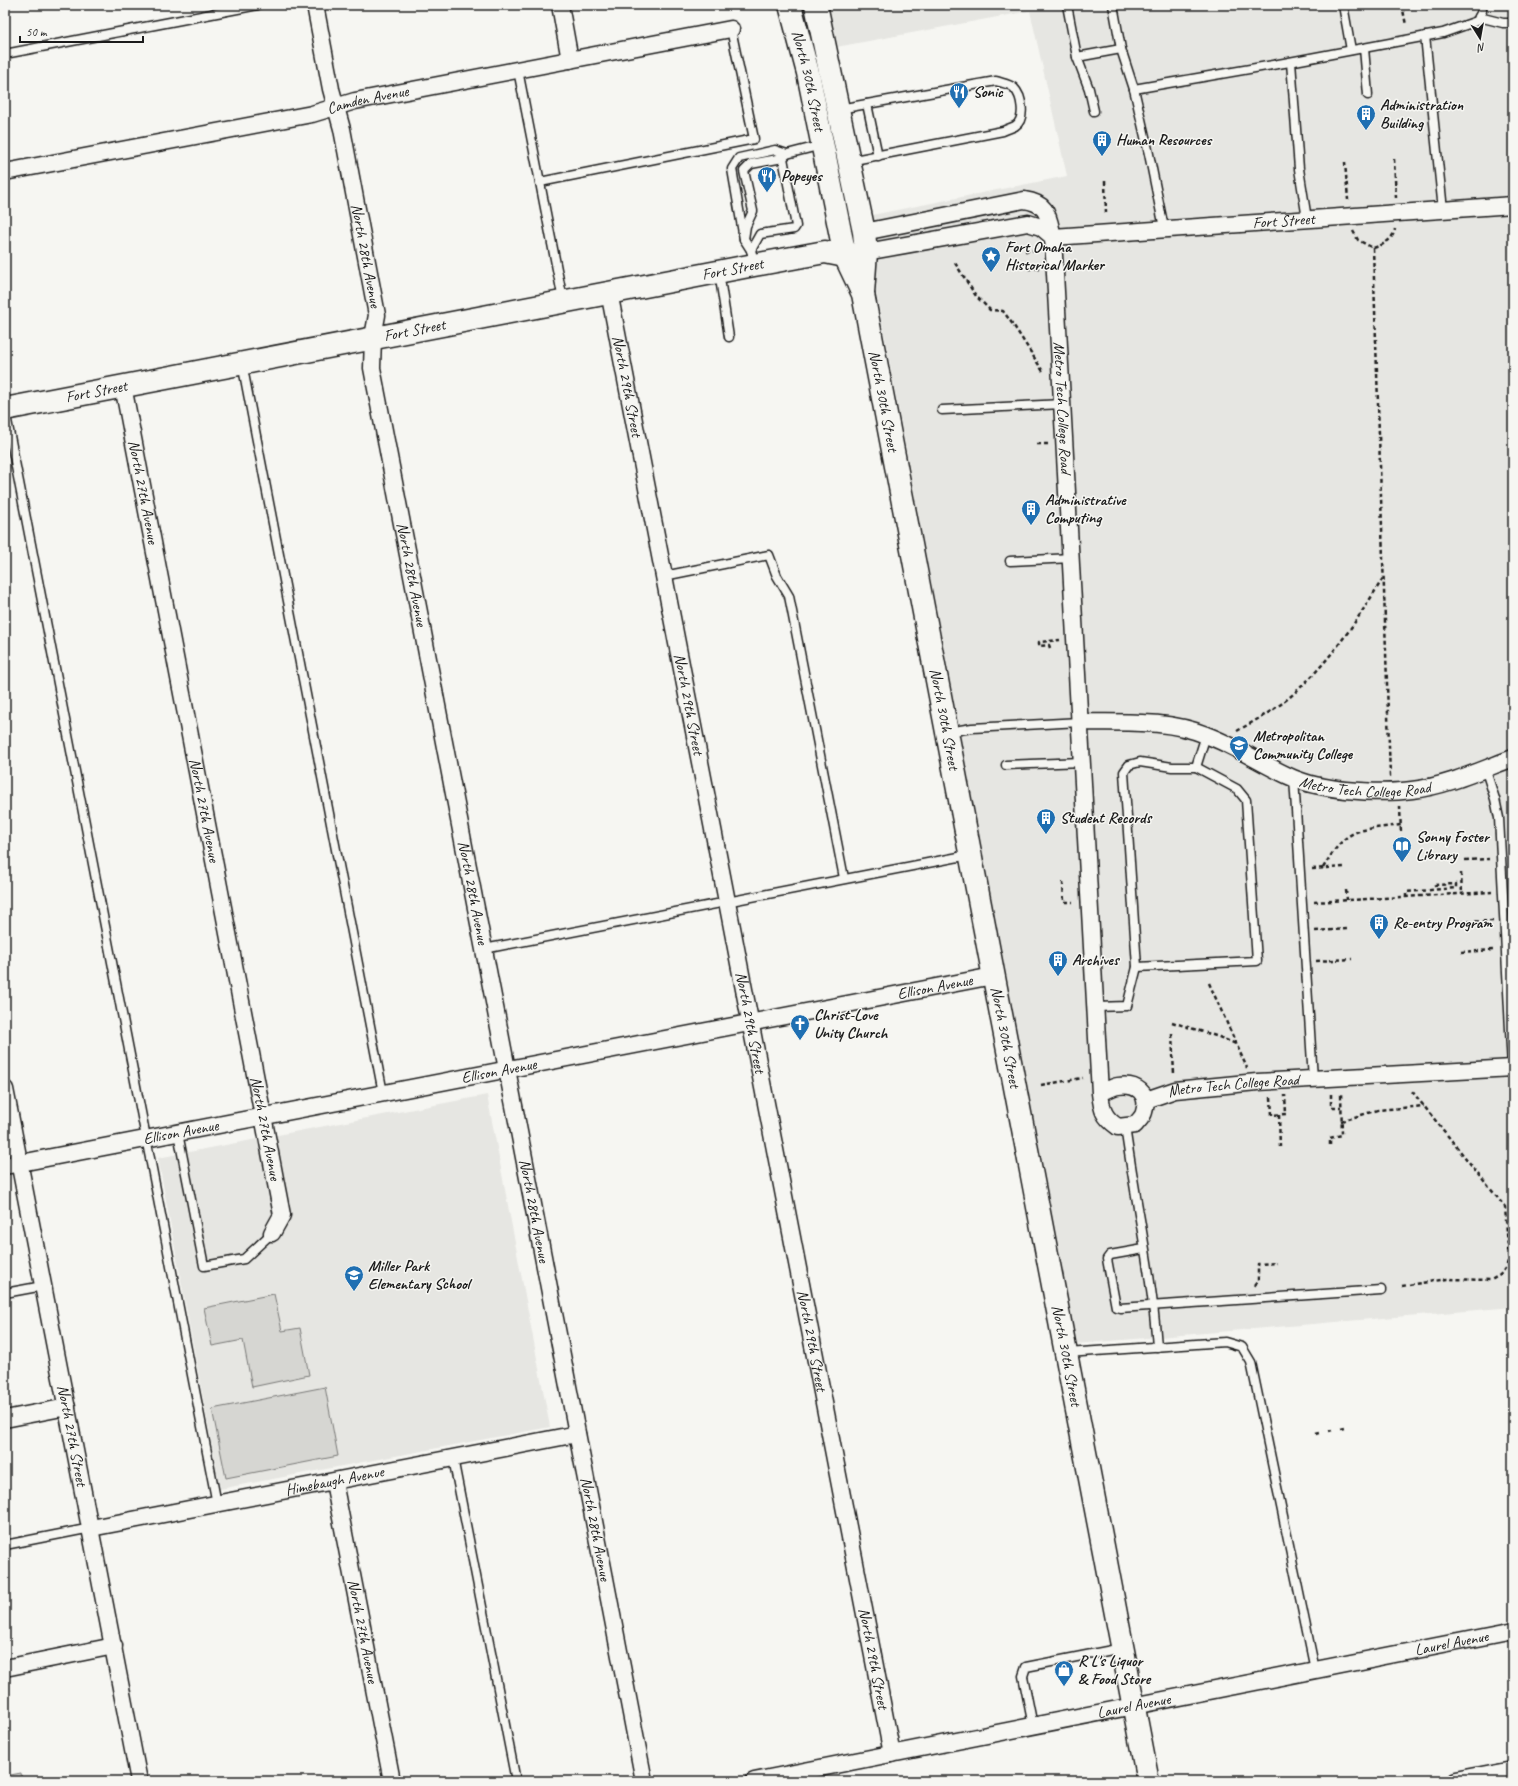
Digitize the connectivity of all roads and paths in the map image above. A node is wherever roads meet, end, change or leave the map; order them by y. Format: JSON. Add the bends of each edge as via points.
{"nodes":[{"id":1,"x":258,"y":5,"type":"edge"},
{"id":2,"x":314,"y":5,"type":"edge"},
{"id":3,"x":560,"y":5,"type":"edge"},
{"id":4,"x":790,"y":5,"type":"edge"},
{"id":5,"x":1067,"y":5,"type":"edge"},
{"id":6,"x":1113,"y":5,"type":"edge"},
{"id":7,"x":1343,"y":5,"type":"edge"},
{"id":8,"x":1402,"y":5,"type":"edge"},
{"id":9,"x":1481,"y":5,"type":"edge"},
{"id":10,"x":817,"y":7,"type":"edge"},
{"id":11,"x":1479,"y":18,"type":"junction"},
{"id":12,"x":1513,"y":23,"type":"edge"},
{"id":13,"x":1406,"y":25,"type":"dead end"},
{"id":14,"x":731,"y":29,"type":"joint"},
{"id":15,"x":1425,"y":36,"type":"junction"},
{"id":16,"x":1364,"y":48,"type":"junction"},
{"id":17,"x":1121,"y":49,"type":"junction"},
{"id":18,"x":1351,"y":50,"type":"junction"},
{"id":19,"x":5,"y":54,"type":"edge"},
{"id":20,"x":1077,"y":57,"type":"junction"},
{"id":21,"x":570,"y":60,"type":"junction"},
{"id":22,"x":1291,"y":62,"type":"junction"},
{"id":23,"x":518,"y":70,"type":"junction"},
{"id":24,"x":1134,"y":89,"type":"junction"},
{"id":25,"x":1368,"y":95,"type":"dead end"},
{"id":26,"x":867,"y":104,"type":"junction"},
{"id":27,"x":336,"y":107,"type":"junction"},
{"id":28,"x":838,"y":109,"type":"junction"},
{"id":29,"x":1094,"y":111,"type":"dead end"},
{"id":30,"x":822,"y":146,"type":"junction"},
{"id":31,"x":785,"y":156,"type":"junction"},
{"id":32,"x":878,"y":156,"type":"junction"},
{"id":33,"x":848,"y":162,"type":"junction"},
{"id":34,"x":1345,"y":162,"type":"dead end"},
{"id":35,"x":5,"y":172,"type":"edge"},
{"id":36,"x":1105,"y":181,"type":"dead end"},
{"id":37,"x":540,"y":182,"type":"junction"},
{"id":38,"x":1348,"y":200,"type":"dead end"},
{"id":39,"x":1513,"y":205,"type":"edge"},
{"id":40,"x":1443,"y":210,"type":"junction"},
{"id":41,"x":1106,"y":213,"type":"dead end"},
{"id":42,"x":1307,"y":219,"type":"junction"},
{"id":43,"x":1164,"y":228,"type":"junction"},
{"id":44,"x":1053,"y":237,"type":"junction"},
{"id":45,"x":744,"y":239,"type":"junction"},
{"id":46,"x":865,"y":242,"type":"junction"},
{"id":47,"x":1373,"y":248,"type":"dead end"},
{"id":48,"x":836,"y":249,"type":"junction"},
{"id":49,"x":1039,"y":250,"type":"dead end"},
{"id":50,"x":1025,"y":251,"type":"dead end"},
{"id":51,"x":753,"y":257,"type":"junction"},
{"id":52,"x":955,"y":263,"type":"dead end"},
{"id":53,"x":1040,"y":268,"type":"dead end"},
{"id":54,"x":1028,"y":269,"type":"dead end"},
{"id":55,"x":719,"y":272,"type":"junction"},
{"id":56,"x":609,"y":292,"type":"junction"},
{"id":57,"x":863,"y":294,"type":"junction"},
{"id":58,"x":563,"y":300,"type":"junction"},
{"id":59,"x":373,"y":337,"type":"junction"},
{"id":60,"x":729,"y":337,"type":"dead end"},
{"id":61,"x":242,"y":363,"type":"junction"},
{"id":62,"x":1046,"y":377,"type":"dead end"},
{"id":63,"x":123,"y":386,"type":"junction"},
{"id":64,"x":1063,"y":404,"type":"junction"},
{"id":65,"x":5,"y":409,"type":"edge"},
{"id":66,"x":942,"y":410,"type":"dead end"},
{"id":67,"x":1037,"y":444,"type":"dead end"},
{"id":68,"x":1050,"y":444,"type":"dead end"},
{"id":69,"x":1072,"y":558,"type":"junction"},
{"id":70,"x":1010,"y":561,"type":"dead end"},
{"id":71,"x":664,"y":576,"type":"junction"},
{"id":72,"x":1383,"y":577,"type":"junction"},
{"id":73,"x":1062,"y":640,"type":"dead end"},
{"id":74,"x":1050,"y":648,"type":"dead end"},
{"id":75,"x":1080,"y":722,"type":"junction"},
{"id":76,"x":946,"y":733,"type":"junction"},
{"id":77,"x":1213,"y":738,"type":"junction"},
{"id":78,"x":1513,"y":758,"type":"edge"},
{"id":79,"x":1083,"y":762,"type":"junction"},
{"id":80,"x":1006,"y":766,"type":"dead end"},
{"id":81,"x":1196,"y":767,"type":"junction"},
{"id":82,"x":1485,"y":768,"type":"junction"},
{"id":83,"x":1294,"y":778,"type":"junction"},
{"id":84,"x":1395,"y":798,"type":"junction"},
{"id":85,"x":1401,"y":825,"type":"junction"},
{"id":86,"x":1401,"y":834,"type":"dead end"},
{"id":87,"x":970,"y":854,"type":"junction"},
{"id":88,"x":1491,"y":859,"type":"dead end"},
{"id":89,"x":1465,"y":860,"type":"dead end"},
{"id":90,"x":1344,"y":867,"type":"dead end"},
{"id":91,"x":1323,"y":868,"type":"junction"},
{"id":92,"x":1314,"y":869,"type":"dead end"},
{"id":93,"x":1461,"y":872,"type":"dead end"},
{"id":94,"x":844,"y":878,"type":"junction"},
{"id":95,"x":1063,"y":882,"type":"dead end"},
{"id":96,"x":1434,"y":882,"type":"dead end"},
{"id":97,"x":1346,"y":890,"type":"dead end"},
{"id":98,"x":1493,"y":892,"type":"dead end"},
{"id":99,"x":1462,"y":894,"type":"junction"},
{"id":100,"x":1406,"y":897,"type":"junction"},
{"id":101,"x":1347,"y":900,"type":"junction"},
{"id":102,"x":727,"y":902,"type":"junction"},
{"id":103,"x":1078,"y":902,"type":"dead end"},
{"id":104,"x":1312,"y":902,"type":"dead end"},
{"id":105,"x":1494,"y":921,"type":"dead end"},
{"id":106,"x":1461,"y":922,"type":"dead end"},
{"id":107,"x":1349,"y":928,"type":"dead end"},
{"id":108,"x":1316,"y":931,"type":"dead end"},
{"id":109,"x":484,"y":949,"type":"junction"},
{"id":110,"x":1496,"y":950,"type":"dead end"},
{"id":111,"x":1461,"y":952,"type":"dead end"},
{"id":112,"x":1352,"y":959,"type":"dead end"},
{"id":113,"x":1318,"y":960,"type":"dead end"},
{"id":114,"x":1137,"y":967,"type":"junction"},
{"id":115,"x":993,"y":976,"type":"junction"},
{"id":116,"x":1209,"y":983,"type":"dead end"},
{"id":117,"x":1096,"y":1008,"type":"junction"},
{"id":118,"x":751,"y":1022,"type":"junction"},
{"id":119,"x":1172,"y":1022,"type":"dead end"},
{"id":120,"x":1172,"y":1034,"type":"dead end"},
{"id":121,"x":1236,"y":1044,"type":"junction"},
{"id":122,"x":1513,"y":1068,"type":"edge"},
{"id":123,"x":507,"y":1069,"type":"junction"},
{"id":124,"x":1088,"y":1077,"type":"dead end"},
{"id":125,"x":1313,"y":1079,"type":"junction"},
{"id":126,"x":1258,"y":1082,"type":"junction"},
{"id":127,"x":1041,"y":1085,"type":"dead end"},
{"id":128,"x":1341,"y":1087,"type":"dead end"},
{"id":129,"x":1331,"y":1088,"type":"dead end"},
{"id":130,"x":5,"y":1089,"type":"edge"},
{"id":131,"x":1411,"y":1089,"type":"dead end"},
{"id":132,"x":1175,"y":1090,"type":"junction"},
{"id":133,"x":1284,"y":1091,"type":"dead end"},
{"id":134,"x":1100,"y":1092,"type":"junction"},
{"id":135,"x":383,"y":1093,"type":"junction"},
{"id":136,"x":1146,"y":1100,"type":"junction"},
{"id":137,"x":1425,"y":1106,"type":"junction"},
{"id":138,"x":1341,"y":1107,"type":"junction"},
{"id":139,"x":1279,"y":1115,"type":"junction"},
{"id":140,"x":264,"y":1116,"type":"junction"},
{"id":141,"x":1341,"y":1121,"type":"junction"},
{"id":142,"x":1125,"y":1126,"type":"junction"},
{"id":143,"x":178,"y":1133,"type":"junction"},
{"id":144,"x":145,"y":1139,"type":"junction"},
{"id":145,"x":1330,"y":1145,"type":"dead end"},
{"id":146,"x":1280,"y":1148,"type":"dead end"},
{"id":147,"x":12,"y":1165,"type":"edge"},
{"id":148,"x":272,"y":1234,"type":"joint"},
{"id":149,"x":1144,"y":1249,"type":"junction"},
{"id":150,"x":1277,"y":1263,"type":"dead end"},
{"id":151,"x":1259,"y":1277,"type":"dead end"},
{"id":152,"x":43,"y":1286,"type":"junction"},
{"id":153,"x":1402,"y":1286,"type":"dead end"},
{"id":154,"x":1381,"y":1290,"type":"dead end"},
{"id":155,"x":5,"y":1293,"type":"edge"},
{"id":156,"x":1154,"y":1306,"type":"junction"},
{"id":157,"x":1157,"y":1347,"type":"junction"},
{"id":158,"x":1066,"y":1353,"type":"junction"},
{"id":159,"x":67,"y":1407,"type":"junction"},
{"id":160,"x":5,"y":1419,"type":"edge"},
{"id":161,"x":1345,"y":1428,"type":"dead end"},
{"id":162,"x":1341,"y":1429,"type":"dead end"},
{"id":163,"x":1320,"y":1433,"type":"dead end"},
{"id":164,"x":577,"y":1434,"type":"junction"},
{"id":165,"x":1316,"y":1434,"type":"dead end"},
{"id":166,"x":453,"y":1458,"type":"junction"},
{"id":167,"x":334,"y":1482,"type":"junction"},
{"id":168,"x":217,"y":1504,"type":"junction"},
{"id":169,"x":91,"y":1528,"type":"junction"},
{"id":170,"x":5,"y":1545,"type":"edge"},
{"id":171,"x":1513,"y":1631,"type":"edge"},
{"id":172,"x":114,"y":1646,"type":"junction"},
{"id":173,"x":1123,"y":1648,"type":"junction"},
{"id":174,"x":5,"y":1668,"type":"edge"},
{"id":175,"x":1315,"y":1670,"type":"junction"},
{"id":176,"x":1134,"y":1706,"type":"junction"},
{"id":177,"x":1034,"y":1726,"type":"junction"},
{"id":178,"x":892,"y":1754,"type":"junction"},
{"id":179,"x":1513,"y":1770,"type":"edge"},
{"id":180,"x":140,"y":1781,"type":"edge"},
{"id":181,"x":392,"y":1781,"type":"edge"},
{"id":182,"x":516,"y":1781,"type":"edge"},
{"id":183,"x":644,"y":1781,"type":"edge"},
{"id":184,"x":754,"y":1781,"type":"edge"},
{"id":185,"x":1148,"y":1781,"type":"edge"},
{"id":186,"x":1456,"y":1781,"type":"edge"}],
"edges":[{"from":1,"to":19,"type":"lane"},
{"from":2,"to":27,"type":"street","name":"North 28th Avenue"},
{"from":3,"to":21,"type":"street"},
{"from":4,"to":30,"type":"main road","name":"North 30th Street","via":[[808,73]]},
{"from":5,"to":20,"type":"lane"},
{"from":6,"to":17,"type":"lane"},
{"from":7,"to":18,"type":"lane"},
{"from":8,"to":13,"type":"path"},
{"from":9,"to":11,"type":"lane"},
{"from":10,"to":28,"type":"main road","name":"North 30th Street"},
{"from":11,"to":12,"type":"lane"},
{"from":11,"to":15,"type":"lane","via":[[1477,22]]},
{"from":14,"to":21,"type":"street","name":"Camden Avenue"},
{"from":14,"to":37,"type":"lane","via":[[754,139]]},
{"from":15,"to":16,"type":"lane"},
{"from":15,"to":40,"type":"lane"},
{"from":16,"to":18,"type":"lane"},
{"from":16,"to":25,"type":"lane"},
{"from":17,"to":20,"type":"lane"},
{"from":17,"to":24,"type":"lane"},
{"from":18,"to":22,"type":"lane"},
{"from":20,"to":29,"type":"lane"},
{"from":21,"to":23,"type":"street","name":"Camden Avenue"},
{"from":22,"to":24,"type":"lane"},
{"from":22,"to":42,"type":"lane","via":[[1299,169]]},
{"from":23,"to":27,"type":"street","name":"Camden Avenue","via":[[355,101]]},
{"from":23,"to":37,"type":"lane"},
{"from":24,"to":43,"type":"lane"},
{"from":26,"to":28,"type":"lane"},
{"from":26,"to":32,"type":"lane"},
{"from":26,"to":32,"type":"lane","via":[[996,81],[1014,88],[1021,109],[1021,117],[1016,125],[1003,131]]},
{"from":27,"to":35,"type":"street","name":"Camden Avenue"},
{"from":27,"to":59,"type":"street","name":"North 28th Avenue","via":[[377,315]]},
{"from":28,"to":33,"type":"main road","name":"North 30th Street"},
{"from":30,"to":31,"type":"lane"},
{"from":30,"to":48,"type":"main road","name":"North 30th Street"},
{"from":31,"to":45,"type":"lane","via":[[751,164],[744,171],[753,211],[746,226]]},
{"from":31,"to":45,"type":"lane","via":[[775,150],[739,158],[732,169]]},
{"from":31,"to":51,"type":"lane","via":[[796,226],[794,229],[760,234]]},
{"from":32,"to":33,"type":"lane"},
{"from":33,"to":46,"type":"main road","name":"North 30th Street"},
{"from":34,"to":38,"type":"path"},
{"from":36,"to":41,"type":"path"},
{"from":37,"to":58,"type":"lane"},
{"from":39,"to":40,"type":"street","name":"Fort Street"},
{"from":40,"to":42,"type":"street","name":"Fort Street"},
{"from":42,"to":43,"type":"street","name":"Fort Street"},
{"from":43,"to":44,"type":"street","name":"Fort Street"},
{"from":44,"to":46,"type":"street","name":"Fort Street","via":[[1028,223]]},
{"from":44,"to":46,"type":"street","name":"Fort Street","via":[[1043,206],[1035,201],[1024,200]]},
{"from":44,"to":64,"type":"street","name":"Metro Tech College Road"},
{"from":45,"to":51,"type":"lane"},
{"from":46,"to":48,"type":"main road","name":"Fort Street"},
{"from":46,"to":57,"type":"main road","name":"North 30th Street"},
{"from":47,"to":72,"type":"path"},
{"from":48,"to":51,"type":"main road","name":"Fort Street"},
{"from":48,"to":57,"type":"main road","name":"North 30th Street"},
{"from":49,"to":50,"type":"path"},
{"from":51,"to":55,"type":"main road","name":"Fort Street"},
{"from":52,"to":62,"type":"path","via":[[976,296],[990,310],[1003,311]]},
{"from":53,"to":54,"type":"path"},
{"from":55,"to":56,"type":"main road","name":"Fort Street"},
{"from":55,"to":60,"type":"lane"},
{"from":56,"to":58,"type":"main road","name":"Fort Street"},
{"from":56,"to":71,"type":"street","name":"North 29th Street"},
{"from":57,"to":76,"type":"main road","name":"North 30th Street"},
{"from":58,"to":59,"type":"main road","name":"Fort Street"},
{"from":59,"to":61,"type":"main road","name":"Fort Street"},
{"from":59,"to":109,"type":"street","name":"North 28th Avenue","via":[[372,368]]},
{"from":61,"to":63,"type":"main road","name":"Fort Street"},
{"from":61,"to":135,"type":"lane"},
{"from":63,"to":65,"type":"main road","name":"Fort Street"},
{"from":63,"to":140,"type":"street","name":"North 27th Avenue"},
{"from":64,"to":66,"type":"lane"},
{"from":64,"to":69,"type":"street","name":"Metro Tech College Road"},
{"from":65,"to":144,"type":"lane"},
{"from":67,"to":68,"type":"path"},
{"from":69,"to":70,"type":"lane"},
{"from":69,"to":75,"type":"street","name":"Metro Tech College Road"},
{"from":71,"to":94,"type":"lane","via":[[769,555],[777,576],[789,596]]},
{"from":71,"to":102,"type":"street","name":"North 29th Street"},
{"from":72,"to":77,"type":"path","via":[[1353,626],[1312,677],[1275,708]]},
{"from":72,"to":84,"type":"path"},
{"from":73,"to":74,"type":"path","via":[[1039,642],[1039,646],[1050,645]]},
{"from":75,"to":76,"type":"lane","via":[[972,728]]},
{"from":75,"to":77,"type":"street","name":"Metro Tech College Road","via":[[1162,724]]},
{"from":75,"to":79,"type":"street","name":"Metro Tech College Road"},
{"from":76,"to":87,"type":"main road","name":"North 30th Street"},
{"from":77,"to":81,"type":"lane"},
{"from":77,"to":83,"type":"street","name":"Metro Tech College Road"},
{"from":78,"to":82,"type":"street","name":"Metro Tech College Road"},
{"from":79,"to":80,"type":"lane"},
{"from":79,"to":117,"type":"street","name":"Metro Tech College Road"},
{"from":81,"to":114,"type":"lane","via":[[1172,767],[1140,762],[1129,765],[1124,772]]},
{"from":81,"to":114,"type":"lane","via":[[1237,789],[1246,800],[1257,961]]},
{"from":82,"to":84,"type":"street","name":"Metro Tech College Road"},
{"from":82,"to":122,"type":"lane","via":[[1498,818]]},
{"from":83,"to":84,"type":"street","name":"Metro Tech College Road","via":[[1326,787]]},
{"from":83,"to":125,"type":"lane"},
{"from":84,"to":85,"type":"path"},
{"from":85,"to":86,"type":"path"},
{"from":85,"to":91,"type":"path","via":[[1355,831],[1345,838]]},
{"from":87,"to":94,"type":"lane"},
{"from":87,"to":115,"type":"main road","name":"North 30th Street"},
{"from":88,"to":89,"type":"path"},
{"from":90,"to":91,"type":"path"},
{"from":91,"to":92,"type":"path"},
{"from":93,"to":99,"type":"path"},
{"from":94,"to":102,"type":"lane"},
{"from":95,"to":103,"type":"path","via":[[1064,902]]},
{"from":96,"to":100,"type":"path","via":[[1434,885],[1456,884],[1456,888],[1406,892]]},
{"from":97,"to":101,"type":"path"},
{"from":98,"to":99,"type":"path"},
{"from":99,"to":100,"type":"path"},
{"from":100,"to":101,"type":"path"},
{"from":101,"to":104,"type":"path"},
{"from":102,"to":109,"type":"lane"},
{"from":102,"to":118,"type":"street","name":"North 29th Street"},
{"from":105,"to":106,"type":"path"},
{"from":107,"to":108,"type":"path"},
{"from":109,"to":123,"type":"street","name":"North 28th Avenue"},
{"from":110,"to":111,"type":"path"},
{"from":112,"to":113,"type":"path"},
{"from":114,"to":117,"type":"lane","via":[[1127,1006]]},
{"from":115,"to":118,"type":"street","name":"Ellison Avenue"},
{"from":115,"to":158,"type":"main road","name":"North 30th Street"},
{"from":116,"to":121,"type":"path"},
{"from":117,"to":134,"type":"street","name":"Metro Tech College Road"},
{"from":118,"to":123,"type":"street","name":"Ellison Avenue"},
{"from":118,"to":178,"type":"street","name":"North 29th Street"},
{"from":119,"to":121,"type":"path","via":[[1219,1036]]},
{"from":120,"to":132,"type":"path"},
{"from":121,"to":126,"type":"path","via":[[1250,1074]]},
{"from":122,"to":125,"type":"street","name":"Metro Tech College Road"},
{"from":123,"to":135,"type":"street","name":"Ellison Avenue"},
{"from":123,"to":164,"type":"street","name":"North 28th Avenue"},
{"from":124,"to":127,"type":"path"},
{"from":125,"to":126,"type":"street","name":"Metro Tech College Road"},
{"from":126,"to":132,"type":"street","name":"Metro Tech College Road"},
{"from":126,"to":139,"type":"path","via":[[1270,1092],[1272,1115]]},
{"from":128,"to":138,"type":"path"},
{"from":129,"to":138,"type":"path","via":[[1331,1107]]},
{"from":130,"to":147,"type":"street","name":"North 27th Street"},
{"from":131,"to":137,"type":"path"},
{"from":132,"to":136,"type":"street","name":"Metro Tech College Road"},
{"from":133,"to":139,"type":"path","via":[[1286,1114]]},
{"from":134,"to":136,"type":"street","name":"Metro Tech College Road","via":[[1118,1086],[1132,1086],[1141,1091]]},
{"from":134,"to":142,"type":"street","name":"Metro Tech College Road","via":[[1101,1107],[1107,1119],[1118,1127]]},
{"from":135,"to":140,"type":"street","name":"Ellison Avenue"},
{"from":136,"to":142,"type":"street","name":"Metro Tech College Road","via":[[1144,1113],[1135,1125]]},
{"from":137,"to":141,"type":"path","via":[[1378,1110]]},
{"from":137,"to":153,"type":"path","via":[[1505,1207],[1509,1259],[1500,1275],[1491,1280],[1447,1279]]},
{"from":138,"to":141,"type":"path"},
{"from":139,"to":146,"type":"path"},
{"from":140,"to":143,"type":"street","name":"Ellison Avenue"},
{"from":140,"to":148,"type":"street","name":"North 27th Avenue","via":[[282,1215]]},
{"from":141,"to":145,"type":"path","via":[[1342,1135],[1330,1138]]},
{"from":142,"to":149,"type":"lane"},
{"from":143,"to":144,"type":"street","name":"Ellison Avenue"},
{"from":143,"to":148,"type":"lane","via":[[204,1266],[244,1259]]},
{"from":144,"to":147,"type":"street","name":"Ellison Avenue"},
{"from":144,"to":168,"type":"lane"},
{"from":147,"to":152,"type":"street","name":"North 27th Street"},
{"from":149,"to":156,"type":"lane"},
{"from":149,"to":156,"type":"lane","via":[[1110,1255],[1107,1259],[1116,1306]]},
{"from":150,"to":151,"type":"path","via":[[1258,1264]]},
{"from":152,"to":155,"type":"lane"},
{"from":152,"to":159,"type":"street","name":"North 27th Street"},
{"from":154,"to":156,"type":"lane"},
{"from":156,"to":157,"type":"lane"},
{"from":157,"to":158,"type":"lane"},
{"from":157,"to":175,"type":"lane","via":[[1225,1342],[1242,1347],[1251,1362]]},
{"from":158,"to":173,"type":"main road","name":"North 30th Street"},
{"from":159,"to":160,"type":"street"},
{"from":159,"to":169,"type":"street","name":"North 27th Street"},
{"from":161,"to":162,"type":"path"},
{"from":163,"to":165,"type":"path"},
{"from":164,"to":166,"type":"street","name":"Himebaugh Avenue"},
{"from":164,"to":183,"type":"street","name":"North 28th Avenue"},
{"from":166,"to":167,"type":"street","name":"Himebaugh Avenue"},
{"from":166,"to":182,"type":"lane"},
{"from":167,"to":168,"type":"street","name":"Himebaugh Avenue"},
{"from":167,"to":181,"type":"street","name":"North 27th Avenue"},
{"from":168,"to":169,"type":"street","name":"Himebaugh Avenue"},
{"from":169,"to":170,"type":"lane"},
{"from":169,"to":172,"type":"street","name":"North 27th Street"},
{"from":171,"to":175,"type":"street","name":"Laurel Avenue"},
{"from":172,"to":174,"type":"street"},
{"from":172,"to":180,"type":"street","name":"North 27th Street"},
{"from":173,"to":176,"type":"main road","name":"North 30th Street"},
{"from":173,"to":177,"type":"lane","via":[[1026,1667],[1023,1676]]},
{"from":175,"to":176,"type":"street","name":"Laurel Avenue"},
{"from":176,"to":177,"type":"street","name":"Laurel Avenue"},
{"from":176,"to":185,"type":"main road","name":"North 30th Street"},
{"from":177,"to":178,"type":"street","name":"Laurel Avenue"},
{"from":178,"to":184,"type":"street","name":"Laurel Avenue"},
{"from":179,"to":186,"type":"street"}]}
